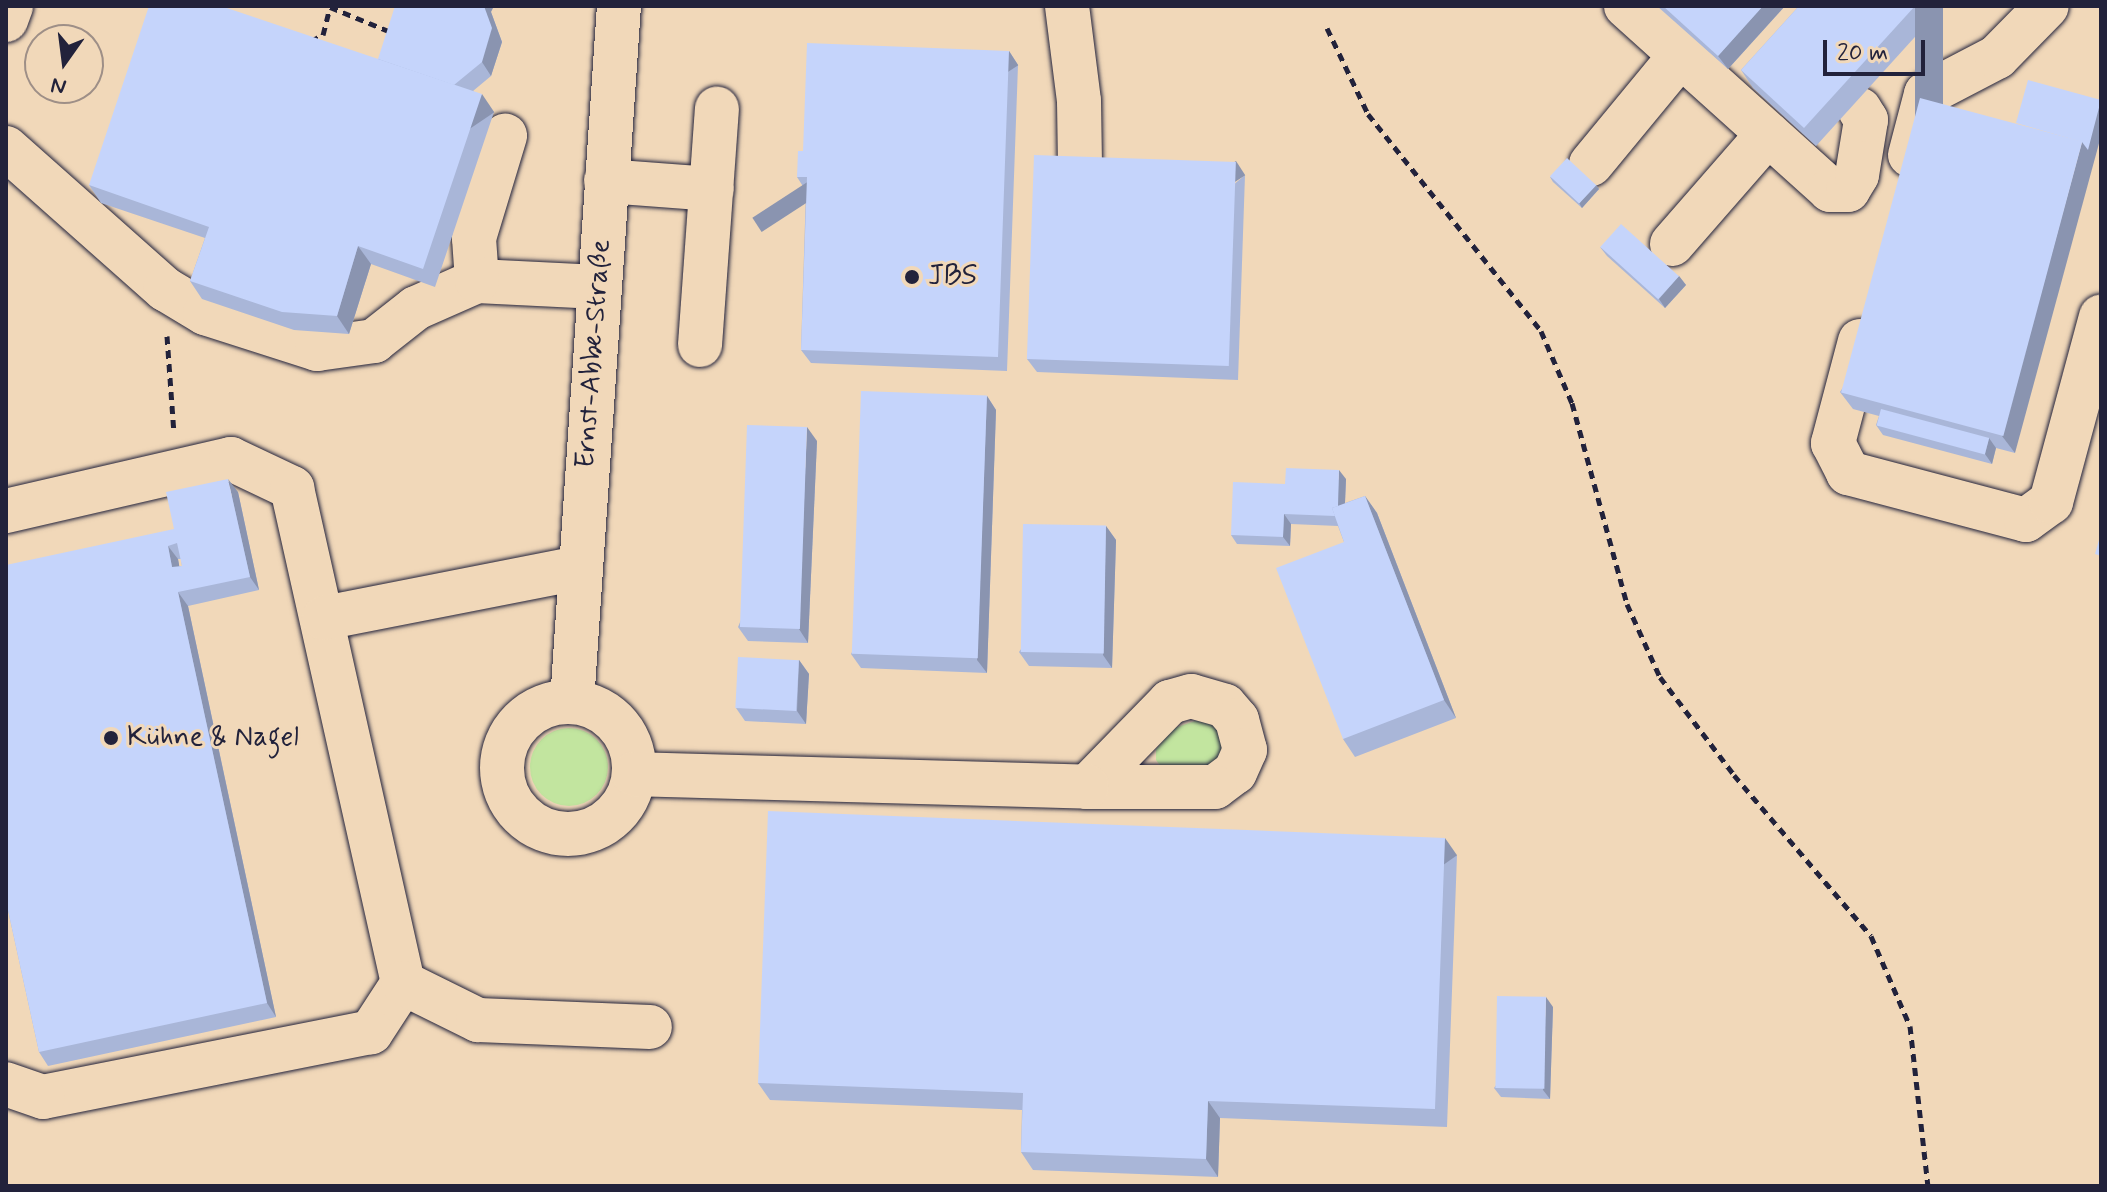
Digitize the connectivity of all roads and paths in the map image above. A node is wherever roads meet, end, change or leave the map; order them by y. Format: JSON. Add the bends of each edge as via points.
{"nodes":[{"id":1,"x":11,"y":6,"type":"edge"},
{"id":2,"x":330,"y":6,"type":"edge"},
{"id":3,"x":619,"y":6,"type":"edge"},
{"id":4,"x":1067,"y":6,"type":"edge"},
{"id":5,"x":1626,"y":6,"type":"edge"},
{"id":6,"x":2047,"y":6,"type":"edge"},
{"id":7,"x":6,"y":20,"type":"edge"},
{"id":8,"x":1327,"y":28,"type":"dead end"},
{"id":9,"x":394,"y":33,"type":"edge"},
{"id":10,"x":298,"y":37,"type":"edge"},
{"id":11,"x":1681,"y":55,"type":"junction"},
{"id":12,"x":717,"y":109,"type":"dead end"},
{"id":13,"x":1860,"y":110,"type":"dead end"},
{"id":14,"x":1768,"y":134,"type":"junction"},
{"id":15,"x":505,"y":136,"type":"dead end"},
{"id":16,"x":6,"y":148,"type":"edge"},
{"id":17,"x":1080,"y":163,"type":"edge"},
{"id":18,"x":1591,"y":164,"type":"dead end"},
{"id":19,"x":606,"y":181,"type":"junction"},
{"id":20,"x":712,"y":189,"type":"junction"},
{"id":21,"x":1898,"y":201,"type":"edge"},
{"id":22,"x":1672,"y":244,"type":"dead end"},
{"id":23,"x":477,"y":281,"type":"junction"},
{"id":24,"x":599,"y":287,"type":"junction"},
{"id":25,"x":165,"y":289,"type":"junction"},
{"id":26,"x":1869,"y":307,"type":"edge"},
{"id":27,"x":2101,"y":317,"type":"edge"},
{"id":28,"x":700,"y":345,"type":"dead end"},
{"id":29,"x":169,"y":473,"type":"junction"},
{"id":30,"x":6,"y":511,"type":"edge"},
{"id":31,"x":578,"y":568,"type":"junction"},
{"id":32,"x":324,"y":618,"type":"junction"},
{"id":33,"x":572,"y":702,"type":"junction"},
{"id":34,"x":634,"y":774,"type":"junction"},
{"id":35,"x":1087,"y":787,"type":"dead end"},
{"id":36,"x":403,"y":983,"type":"junction"},
{"id":37,"x":650,"y":1027,"type":"dead end"},
{"id":38,"x":6,"y":1084,"type":"edge"},
{"id":39,"x":1928,"y":1186,"type":"edge"}],
"edges":[{"from":1,"to":7,"type":"street"},
{"from":2,"to":9,"type":"path","via":[[351,20]]},
{"from":2,"to":10,"type":"path","via":[[323,35],[311,41]]},
{"from":3,"to":19,"type":"street","name":"Ernst-Abbe-Straße"},
{"from":4,"to":17,"type":"street","via":[[1079,101]]},
{"from":5,"to":11,"type":"street"},
{"from":6,"to":21,"type":"street","via":[[1997,57],[1926,94]]},
{"from":8,"to":39,"type":"path","via":[[1368,114],[1541,331],[1572,403],[1627,604],[1660,677],[1734,775],[1871,936],[1910,1026]]},
{"from":11,"to":14,"type":"street"},
{"from":11,"to":18,"type":"street"},
{"from":12,"to":20,"type":"street"},
{"from":13,"to":14,"type":"street","via":[[1866,120],[1857,175],[1848,190],[1830,190]]},
{"from":14,"to":22,"type":"street"},
{"from":15,"to":23,"type":"street","via":[[474,238]]},
{"from":16,"to":25,"type":"street"},
{"from":19,"to":20,"type":"street"},
{"from":19,"to":24,"type":"street","name":"Ernst-Abbe-Straße"},
{"from":20,"to":28,"type":"street"},
{"from":23,"to":24,"type":"street"},
{"from":23,"to":25,"type":"street","via":[[416,308],[374,341],[317,349],[205,313]]},
{"from":24,"to":31,"type":"street","name":"Ernst-Abbe-Straße"},
{"from":25,"to":29,"type":"path","via":[[177,414]]},
{"from":26,"to":27,"type":"street","via":[[1833,443],[1848,473],[2026,520],[2051,502]]},
{"from":29,"to":30,"type":"street"},
{"from":29,"to":32,"type":"street","via":[[231,459],[292,488]]},
{"from":31,"to":32,"type":"street"},
{"from":31,"to":33,"type":"street","name":"Ernst-Abbe-Straße"},
{"from":32,"to":36,"type":"street"},
{"from":33,"to":34,"type":"street","via":[[611,717],[633,753]]},
{"from":33,"to":34,"type":"street","via":[[530,714],[509,739],[502,771],[518,811],[535,825],[578,833],[616,813]]},
{"from":34,"to":35,"type":"street"},
{"from":36,"to":37,"type":"street","via":[[478,1020]]},
{"from":36,"to":38,"type":"street","via":[[371,1032],[43,1097]]}]}
